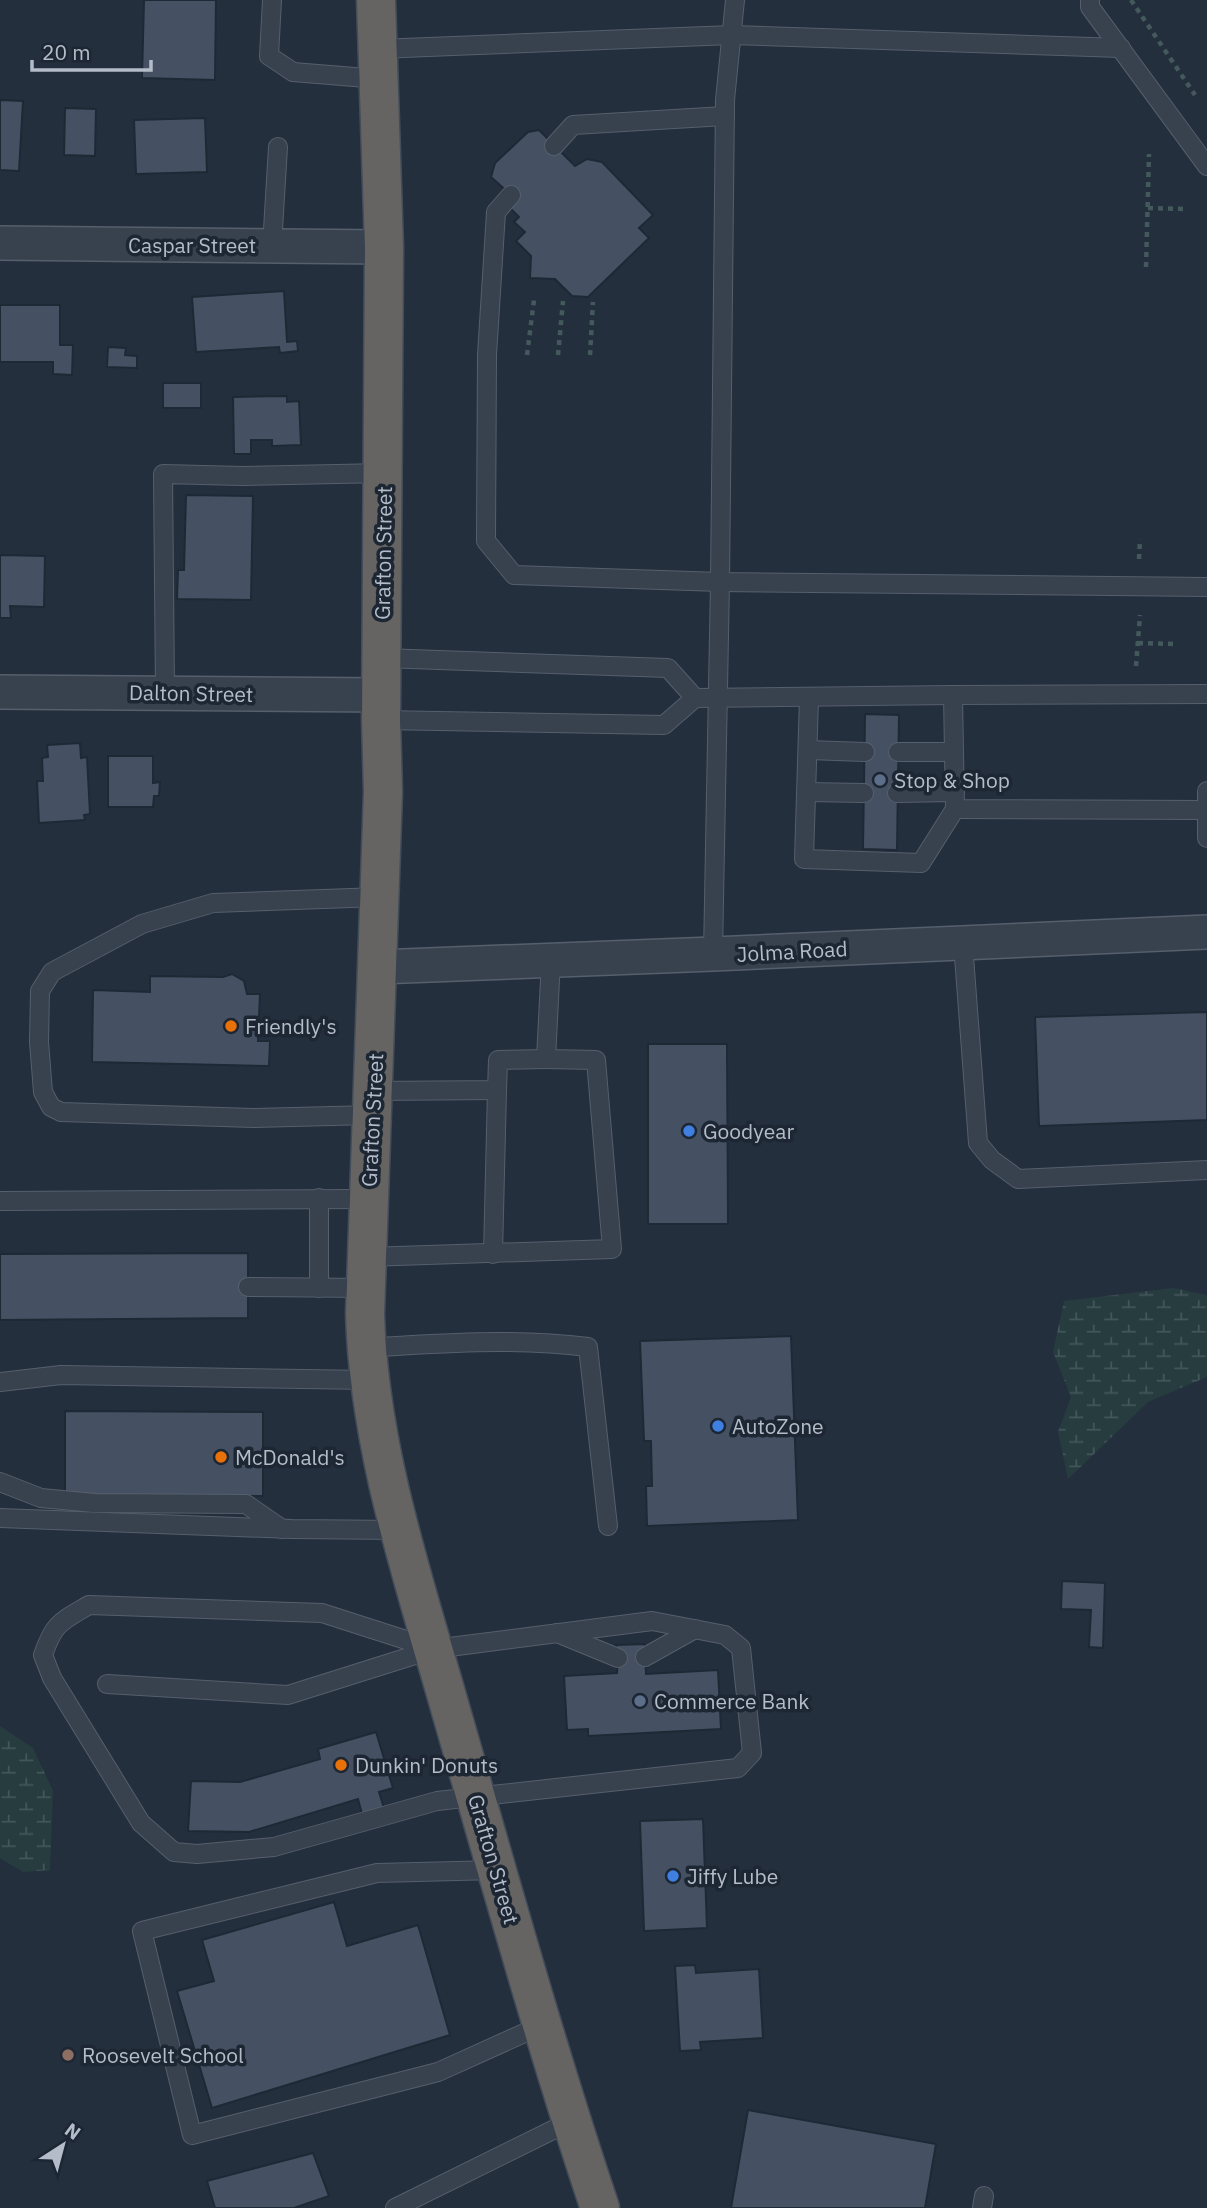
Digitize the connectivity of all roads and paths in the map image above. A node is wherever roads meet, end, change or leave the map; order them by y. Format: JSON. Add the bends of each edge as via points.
{"nodes":[{"id":1,"x":272,"y":0,"type":"edge"},
{"id":2,"x":376,"y":0,"type":"edge"},
{"id":3,"x":735,"y":0,"type":"edge"},
{"id":4,"x":1090,"y":0,"type":"edge"},
{"id":5,"x":1131,"y":0,"type":"edge"},
{"id":6,"x":732,"y":35,"type":"junction"},
{"id":7,"x":1121,"y":48,"type":"junction"},
{"id":8,"x":378,"y":64,"type":"junction"},
{"id":9,"x":1199,"y":102,"type":"dead end"},
{"id":10,"x":725,"y":116,"type":"junction"},
{"id":11,"x":554,"y":146,"type":"dead end"},
{"id":12,"x":278,"y":147,"type":"dead end"},
{"id":13,"x":1149,"y":154,"type":"dead end"},
{"id":14,"x":1207,"y":166,"type":"edge"},
{"id":15,"x":511,"y":195,"type":"dead end"},
{"id":16,"x":1148,"y":208,"type":"junction"},
{"id":17,"x":1184,"y":209,"type":"dead end"},
{"id":18,"x":0,"y":243,"type":"edge"},
{"id":19,"x":272,"y":246,"type":"junction"},
{"id":20,"x":384,"y":247,"type":"junction"},
{"id":21,"x":1146,"y":267,"type":"dead end"},
{"id":22,"x":534,"y":300,"type":"dead end"},
{"id":23,"x":563,"y":301,"type":"dead end"},
{"id":24,"x":593,"y":302,"type":"dead end"},
{"id":25,"x":527,"y":355,"type":"dead end"},
{"id":26,"x":558,"y":355,"type":"dead end"},
{"id":27,"x":590,"y":355,"type":"dead end"},
{"id":28,"x":384,"y":472,"type":"junction"},
{"id":29,"x":720,"y":582,"type":"junction"},
{"id":30,"x":1142,"y":586,"type":"junction"},
{"id":31,"x":1207,"y":587,"type":"edge"},
{"id":32,"x":1138,"y":643,"type":"junction"},
{"id":33,"x":1175,"y":644,"type":"dead end"},
{"id":34,"x":381,"y":691,"type":"junction"},
{"id":35,"x":0,"y":692,"type":"edge"},
{"id":36,"x":165,"y":692,"type":"junction"},
{"id":37,"x":1134,"y":694,"type":"junction"},
{"id":38,"x":1207,"y":694,"type":"edge"},
{"id":39,"x":954,"y":695,"type":"junction"},
{"id":40,"x":695,"y":698,"type":"junction"},
{"id":41,"x":809,"y":698,"type":"junction"},
{"id":42,"x":716,"y":699,"type":"junction"},
{"id":43,"x":808,"y":750,"type":"junction"},
{"id":44,"x":865,"y":751,"type":"dead end"},
{"id":45,"x":898,"y":752,"type":"dead end"},
{"id":46,"x":954,"y":752,"type":"junction"},
{"id":47,"x":1207,"y":791,"type":"edge"},
{"id":48,"x":807,"y":792,"type":"junction"},
{"id":49,"x":864,"y":793,"type":"dead end"},
{"id":50,"x":897,"y":793,"type":"dead end"},
{"id":51,"x":955,"y":800,"type":"junction"},
{"id":52,"x":1207,"y":811,"type":"edge"},
{"id":53,"x":1207,"y":838,"type":"edge"},
{"id":54,"x":379,"y":897,"type":"junction"},
{"id":55,"x":1207,"y":932,"type":"edge"},
{"id":56,"x":963,"y":943,"type":"junction"},
{"id":57,"x":713,"y":954,"type":"junction"},
{"id":58,"x":551,"y":960,"type":"junction"},
{"id":59,"x":377,"y":967,"type":"junction"},
{"id":60,"x":546,"y":1059,"type":"junction"},
{"id":61,"x":497,"y":1090,"type":"junction"},
{"id":62,"x":372,"y":1103,"type":"junction"},
{"id":63,"x":1207,"y":1170,"type":"edge"},
{"id":64,"x":319,"y":1198,"type":"junction"},
{"id":65,"x":368,"y":1199,"type":"junction"},
{"id":66,"x":0,"y":1201,"type":"edge"},
{"id":67,"x":493,"y":1254,"type":"junction"},
{"id":68,"x":366,"y":1273,"type":"junction"},
{"id":69,"x":248,"y":1287,"type":"dead end"},
{"id":70,"x":319,"y":1288,"type":"junction"},
{"id":71,"x":368,"y":1364,"type":"junction"},
{"id":72,"x":0,"y":1382,"type":"edge"},
{"id":73,"x":4,"y":1485,"type":"edge"},
{"id":74,"x":0,"y":1518,"type":"edge"},
{"id":75,"x":608,"y":1526,"type":"dead end"},
{"id":76,"x":282,"y":1529,"type":"junction"},
{"id":77,"x":399,"y":1530,"type":"junction"},
{"id":78,"x":695,"y":1629,"type":"junction"},
{"id":79,"x":556,"y":1633,"type":"junction"},
{"id":80,"x":434,"y":1649,"type":"junction"},
{"id":81,"x":645,"y":1657,"type":"dead end"},
{"id":82,"x":618,"y":1658,"type":"dead end"},
{"id":83,"x":107,"y":1684,"type":"dead end"},
{"id":84,"x":476,"y":1797,"type":"junction"},
{"id":85,"x":497,"y":1870,"type":"junction"},
{"id":86,"x":542,"y":2025,"type":"junction"},
{"id":87,"x":571,"y":2121,"type":"junction"},
{"id":88,"x":395,"y":2208,"type":"edge"},
{"id":89,"x":600,"y":2208,"type":"edge"}],
"edges":[{"from":1,"to":8,"type":"lane","via":[[269,56],[293,72]]},
{"from":2,"to":8,"type":"highway","name":"Grafton Street"},
{"from":3,"to":6,"type":"lane"},
{"from":4,"to":7,"type":"lane","via":[[1090,7]]},
{"from":5,"to":9,"type":"path"},
{"from":6,"to":7,"type":"lane"},
{"from":6,"to":8,"type":"lane"},
{"from":6,"to":10,"type":"lane"},
{"from":7,"to":14,"type":"lane"},
{"from":8,"to":20,"type":"highway","name":"Grafton Street"},
{"from":10,"to":11,"type":"lane","via":[[573,125]]},
{"from":10,"to":29,"type":"lane"},
{"from":12,"to":19,"type":"lane"},
{"from":13,"to":16,"type":"path"},
{"from":15,"to":29,"type":"lane","via":[[496,212],[487,355],[486,541],[514,575]]},
{"from":16,"to":17,"type":"path"},
{"from":16,"to":21,"type":"path"},
{"from":18,"to":19,"type":"street","name":"Caspar Street"},
{"from":19,"to":20,"type":"street","name":"Caspar Street"},
{"from":20,"to":28,"type":"highway","name":"Grafton Street"},
{"from":22,"to":25,"type":"path"},
{"from":23,"to":26,"type":"path"},
{"from":24,"to":27,"type":"path"},
{"from":28,"to":34,"type":"highway","name":"Grafton Street"},
{"from":28,"to":36,"type":"lane","via":[[163,474]]},
{"from":29,"to":30,"type":"lane"},
{"from":29,"to":42,"type":"lane"},
{"from":30,"to":31,"type":"lane"},
{"from":30,"to":32,"type":"path"},
{"from":32,"to":33,"type":"path"},
{"from":32,"to":37,"type":"path"},
{"from":34,"to":36,"type":"street","name":"Dalton Street"},
{"from":34,"to":40,"type":"lane","via":[[664,725]]},
{"from":34,"to":40,"type":"lane","via":[[668,668]]},
{"from":34,"to":54,"type":"highway","name":"Grafton Street"},
{"from":35,"to":36,"type":"street","name":"Dalton Street"},
{"from":37,"to":38,"type":"lane"},
{"from":37,"to":39,"type":"lane"},
{"from":39,"to":41,"type":"lane"},
{"from":39,"to":46,"type":"lane"},
{"from":40,"to":42,"type":"lane"},
{"from":41,"to":42,"type":"lane"},
{"from":41,"to":43,"type":"lane"},
{"from":42,"to":57,"type":"lane"},
{"from":43,"to":44,"type":"lane"},
{"from":43,"to":48,"type":"lane"},
{"from":45,"to":46,"type":"lane"},
{"from":46,"to":51,"type":"lane"},
{"from":47,"to":52,"type":"lane"},
{"from":48,"to":49,"type":"lane"},
{"from":48,"to":51,"type":"lane","via":[[804,859],[921,863]]},
{"from":50,"to":51,"type":"lane"},
{"from":51,"to":52,"type":"lane"},
{"from":52,"to":53,"type":"lane"},
{"from":54,"to":59,"type":"highway","name":"Grafton Street"},
{"from":54,"to":62,"type":"lane","via":[[213,903],[179,912],[142,924],[52,972],[40,991],[43,1092],[51,1107],[61,1112],[254,1118]]},
{"from":55,"to":56,"type":"street","name":"Jolma Road"},
{"from":56,"to":57,"type":"street","name":"Jolma Road"},
{"from":56,"to":63,"type":"lane","via":[[978,1143],[992,1160],[1018,1179]]},
{"from":57,"to":58,"type":"street","name":"Jolma Road"},
{"from":58,"to":59,"type":"street","name":"Jolma Road"},
{"from":58,"to":60,"type":"lane"},
{"from":59,"to":62,"type":"highway","name":"Grafton Street"},
{"from":60,"to":61,"type":"lane","via":[[498,1060]]},
{"from":60,"to":67,"type":"lane","via":[[596,1060],[612,1249]]},
{"from":61,"to":62,"type":"lane"},
{"from":61,"to":67,"type":"lane"},
{"from":62,"to":65,"type":"highway","name":"Grafton Street"},
{"from":64,"to":65,"type":"lane"},
{"from":64,"to":66,"type":"lane"},
{"from":64,"to":70,"type":"lane"},
{"from":65,"to":68,"type":"highway","name":"Grafton Street"},
{"from":67,"to":68,"type":"lane"},
{"from":68,"to":70,"type":"lane"},
{"from":68,"to":71,"type":"highway","name":"Grafton Street"},
{"from":69,"to":70,"type":"lane"},
{"from":71,"to":72,"type":"lane","via":[[61,1374]]},
{"from":71,"to":75,"type":"lane","via":[[449,1343],[546,1342],[588,1347]]},
{"from":71,"to":77,"type":"highway","name":"Grafton Street","via":[[379,1443]]},
{"from":73,"to":76,"type":"lane","via":[[41,1497],[94,1503],[246,1504]]},
{"from":74,"to":76,"type":"lane"},
{"from":76,"to":77,"type":"lane"},
{"from":77,"to":80,"type":"highway","name":"Grafton Street"},
{"from":78,"to":79,"type":"lane","via":[[652,1620]]},
{"from":78,"to":81,"type":"lane"},
{"from":78,"to":84,"type":"lane","via":[[725,1635],[741,1648],[752,1753],[738,1768]]},
{"from":79,"to":80,"type":"lane"},
{"from":79,"to":82,"type":"lane"},
{"from":80,"to":83,"type":"lane","via":[[288,1695]]},
{"from":80,"to":84,"type":"highway","name":"Grafton Street"},
{"from":80,"to":84,"type":"lane","via":[[322,1613],[89,1605],[51,1631],[43,1656],[141,1823],[174,1852],[274,1847],[437,1801]]},
{"from":84,"to":85,"type":"highway","name":"Grafton Street"},
{"from":85,"to":86,"type":"highway","name":"Grafton Street"},
{"from":85,"to":86,"type":"lane","via":[[377,1873],[142,1931],[192,2135],[438,2072]]},
{"from":86,"to":87,"type":"highway","name":"Grafton Street"},
{"from":87,"to":88,"type":"lane"},
{"from":87,"to":89,"type":"highway","name":"Grafton Street"}]}
